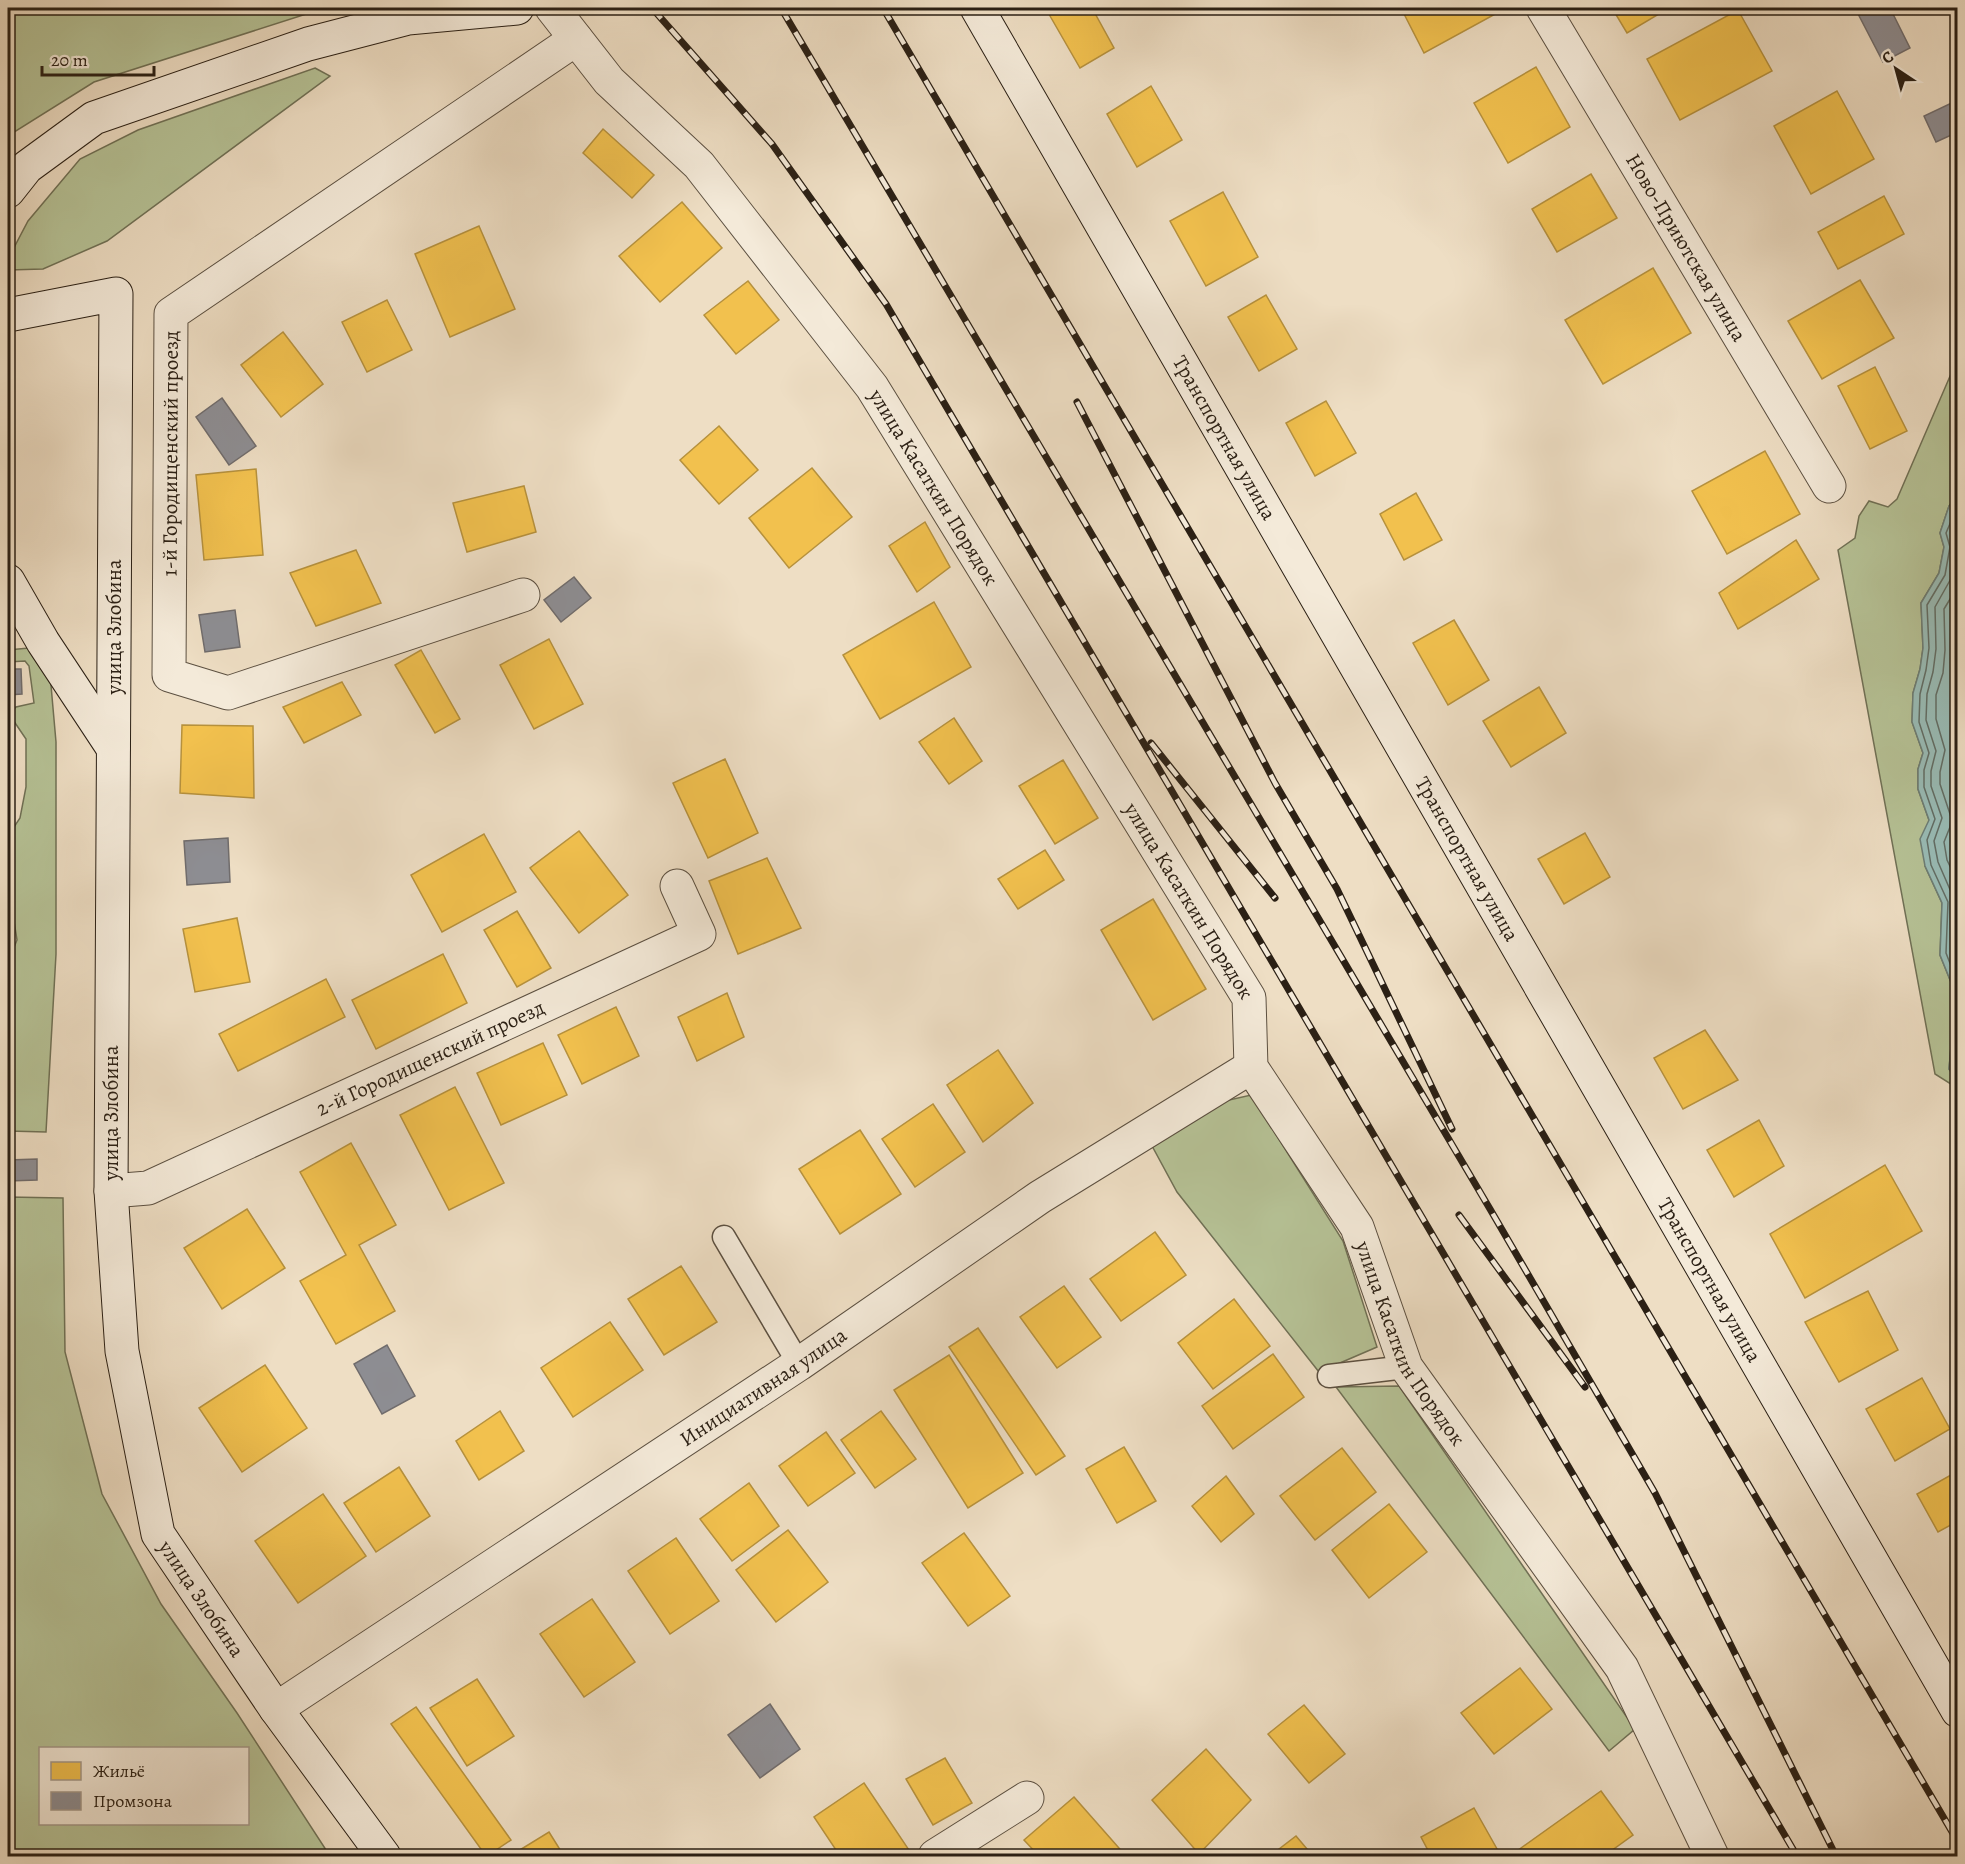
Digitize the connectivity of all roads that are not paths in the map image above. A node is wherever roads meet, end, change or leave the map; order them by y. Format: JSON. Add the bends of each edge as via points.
{"nodes":[{"id":1,"x":517,"y":8,"type":"edge"},
{"id":2,"x":552,"y":8,"type":"edge"},
{"id":3,"x":977,"y":8,"type":"edge"},
{"id":4,"x":1543,"y":8,"type":"edge"},
{"id":5,"x":406,"y":13,"type":"edge"},
{"id":6,"x":576,"y":39,"type":"junction"},
{"id":7,"x":8,"y":191,"type":"edge"},
{"id":8,"x":14,"y":314,"type":"edge"},
{"id":9,"x":1829,"y":486,"type":"dead end"},
{"id":10,"x":8,"y":581,"type":"edge"},
{"id":11,"x":523,"y":595,"type":"dead end"},
{"id":12,"x":113,"y":748,"type":"junction"},
{"id":13,"x":677,"y":886,"type":"dead end"},
{"id":14,"x":1251,"y":1067,"type":"junction"},
{"id":15,"x":111,"y":1191,"type":"junction"},
{"id":16,"x":724,"y":1237,"type":"dead end"},
{"id":17,"x":799,"y":1364,"type":"junction"},
{"id":18,"x":1406,"y":1367,"type":"junction"},
{"id":19,"x":1329,"y":1376,"type":"dead end"},
{"id":20,"x":276,"y":1709,"type":"junction"},
{"id":21,"x":1958,"y":1711,"type":"edge"},
{"id":22,"x":1027,"y":1798,"type":"dead end"},
{"id":23,"x":384,"y":1857,"type":"edge"},
{"id":24,"x":935,"y":1857,"type":"edge"},
{"id":25,"x":1712,"y":1857,"type":"edge"}],
"edges":[{"from":1,"to":5,"type":"street"},
{"from":2,"to":6,"type":"street","name":"улица Касаткин Порядок"},
{"from":3,"to":21,"type":"street","name":"Транспортная улица"},
{"from":4,"to":9,"type":"street","name":"Ново-Приютская улица"},
{"from":5,"to":7,"type":"street","via":[[94,118],[27,167]]},
{"from":6,"to":11,"type":"street","name":"1-й Городищенский проезд","via":[[171,314],[170,675],[228,693]]},
{"from":6,"to":14,"type":"street","name":"улица Касаткин Порядок","via":[[609,81],[699,165],[872,387],[1249,998]]},
{"from":8,"to":12,"type":"street","name":"улица Злобина","via":[[116,294]]},
{"from":10,"to":12,"type":"street"},
{"from":12,"to":15,"type":"street","name":"улица Злобина"},
{"from":13,"to":15,"type":"street","name":"2-й Городищенский проезд","via":[[699,934],[148,1188]]},
{"from":14,"to":17,"type":"street","name":"Инициативная улица","via":[[1040,1197]]},
{"from":14,"to":18,"type":"street","name":"улица Касаткин Порядок","via":[[1357,1227]]},
{"from":15,"to":20,"type":"street","name":"улица Злобина","via":[[122,1351],[158,1534]]},
{"from":16,"to":17,"type":"lane"},
{"from":17,"to":20,"type":"street","name":"Инициативная улица"},
{"from":18,"to":19,"type":"lane"},
{"from":18,"to":25,"type":"street","name":"улица Касаткин Порядок","via":[[1622,1668]]},
{"from":20,"to":23,"type":"street","name":"улица Злобина"},
{"from":22,"to":24,"type":"street"}]}
